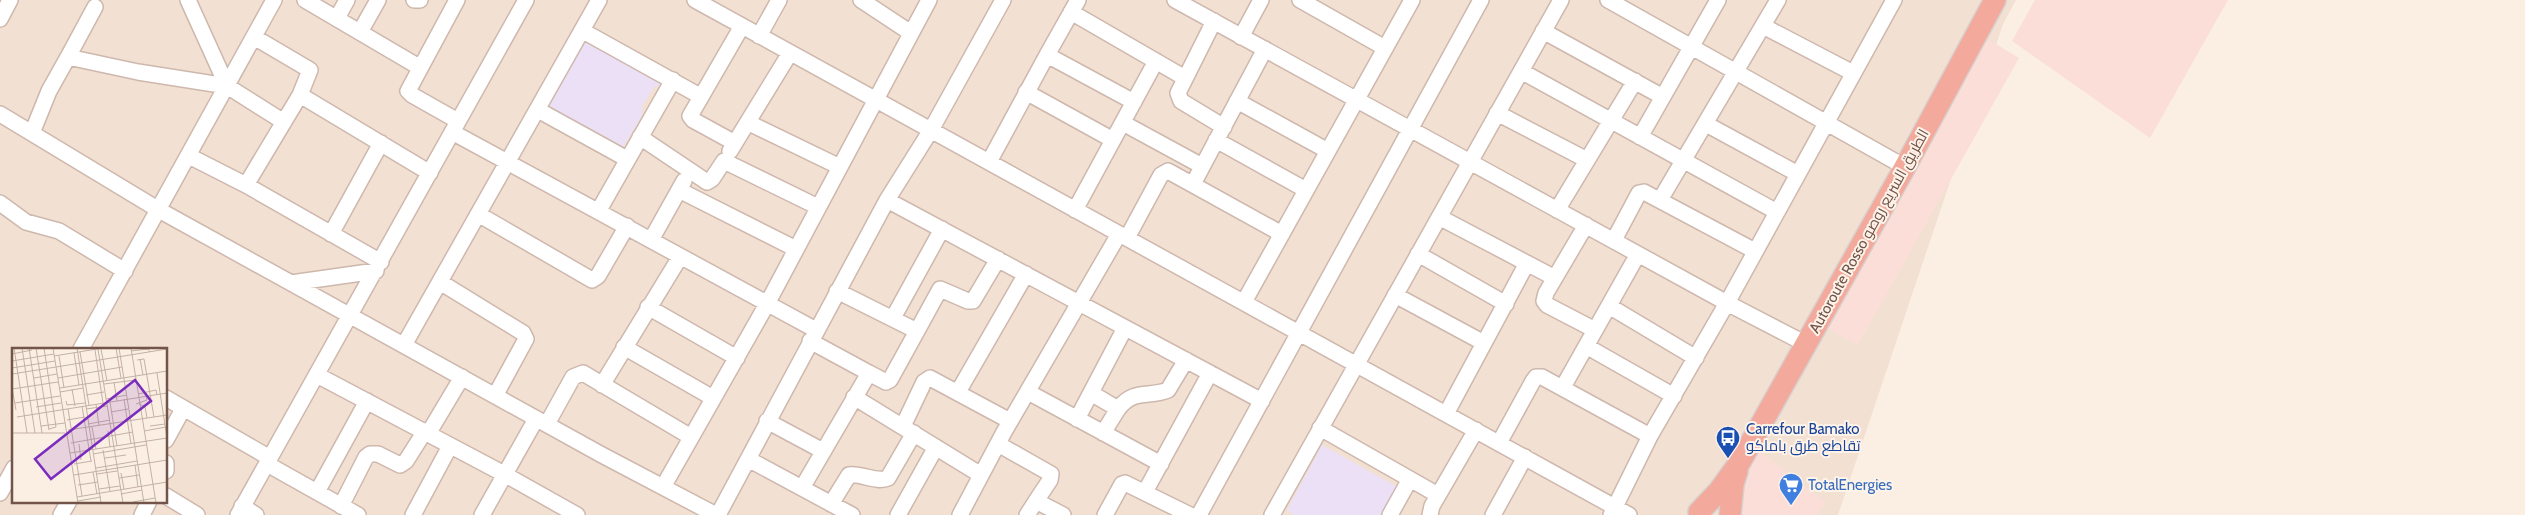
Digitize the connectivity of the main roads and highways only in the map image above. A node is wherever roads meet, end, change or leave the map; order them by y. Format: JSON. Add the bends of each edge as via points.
{"nodes":[{"id":1,"x":1995,"y":0,"type":"edge"},
{"id":2,"x":1740,"y":462,"type":"junction"},
{"id":3,"x":1700,"y":514,"type":"edge"},
{"id":4,"x":1730,"y":515,"type":"edge"}],
"edges":[{"from":1,"to":2,"type":"highway","name":"Autoroute Rosso الطريق السريع روصو"},
{"from":2,"to":3,"type":"highway","name":"Autoroute Rosso الطريق السريع روصو"},
{"from":2,"to":4,"type":"highway","name":"Autoroute Rosso الطريق السريع روصو","via":[[1733,484]]}]}
